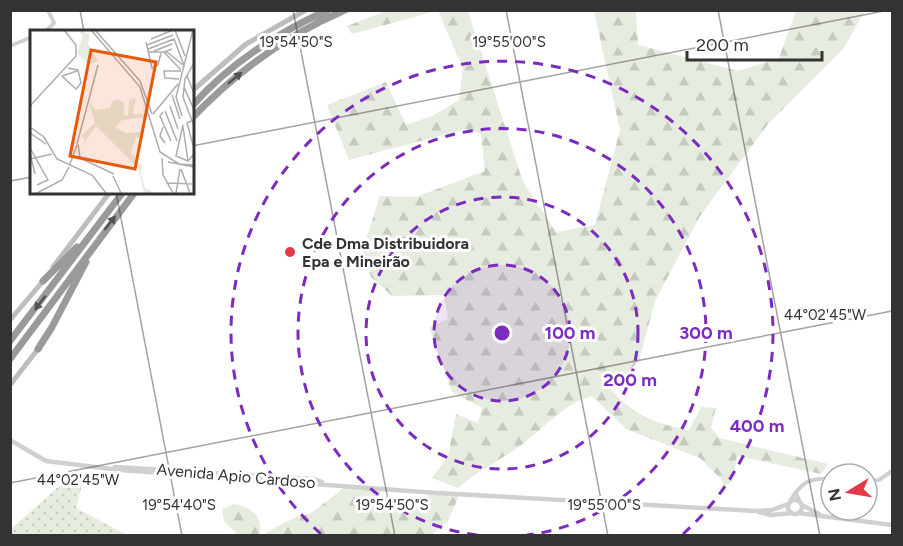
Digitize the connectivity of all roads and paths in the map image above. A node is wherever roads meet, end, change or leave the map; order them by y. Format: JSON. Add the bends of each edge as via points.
{"nodes":[{"id":1,"x":48,"y":10,"type":"edge"},
{"id":2,"x":306,"y":10,"type":"edge"},
{"id":3,"x":328,"y":10,"type":"edge"},
{"id":4,"x":345,"y":10,"type":"edge"},
{"id":5,"x":47,"y":30,"type":"edge"},
{"id":6,"x":30,"y":38,"type":"edge"},
{"id":7,"x":10,"y":46,"type":"edge"},
{"id":8,"x":194,"y":89,"type":"edge"},
{"id":9,"x":194,"y":104,"type":"edge"},
{"id":10,"x":194,"y":116,"type":"edge"},
{"id":11,"x":108,"y":194,"type":"edge"},
{"id":12,"x":121,"y":194,"type":"edge"},
{"id":13,"x":133,"y":194,"type":"edge"},
{"id":14,"x":92,"y":232,"type":"junction"},
{"id":15,"x":97,"y":241,"type":"junction"},
{"id":16,"x":43,"y":281,"type":"junction"},
{"id":17,"x":10,"y":320,"type":"edge"},
{"id":18,"x":10,"y":341,"type":"edge"},
{"id":19,"x":38,"y":349,"type":"joint"},
{"id":20,"x":10,"y":358,"type":"edge"},
{"id":21,"x":10,"y":385,"type":"edge"},
{"id":22,"x":10,"y":440,"type":"edge"},
{"id":23,"x":892,"y":471,"type":"edge"},
{"id":24,"x":819,"y":478,"type":"edge"},
{"id":25,"x":879,"y":480,"type":"edge"},
{"id":26,"x":796,"y":493,"type":"junction"},
{"id":27,"x":789,"y":503,"type":"junction"},
{"id":28,"x":801,"y":503,"type":"junction"},
{"id":29,"x":756,"y":511,"type":"junction"},
{"id":30,"x":795,"y":513,"type":"junction"},
{"id":31,"x":819,"y":514,"type":"edge"},
{"id":32,"x":819,"y":515,"type":"edge"},
{"id":33,"x":871,"y":522,"type":"edge"},
{"id":34,"x":892,"y":525,"type":"edge"}],
"edges":[{"from":1,"to":5,"type":"street","via":[[54,23]]},
{"from":2,"to":8,"type":"main road","via":[[246,44]]},
{"from":3,"to":9,"type":"highway","via":[[260,47]]},
{"from":10,"to":4,"type":"highway","one_way":true,"via":[[252,65],[300,33]]},
{"from":6,"to":7,"type":"street"},
{"from":11,"to":16,"type":"main road"},
{"from":12,"to":14,"type":"highway"},
{"from":15,"to":13,"type":"highway","one_way":true},
{"from":14,"to":16,"type":"highway"},
{"from":14,"to":18,"type":"highway","one_way":true},
{"from":15,"to":19,"type":"highway"},
{"from":15,"to":20,"type":"highway"},
{"from":16,"to":17,"type":"main road"},
{"from":19,"to":21,"type":"main road"},
{"from":22,"to":29,"type":"street","name":"Avenida Apio Cardoso","via":[[46,461],[113,468],[314,479],[436,493]]},
{"from":23,"to":25,"type":"street"},
{"from":24,"to":26,"type":"street","via":[[803,483]]},
{"from":26,"to":27,"type":"street"},
{"from":26,"to":28,"type":"street"},
{"from":27,"to":28,"type":"street","name":"Avenida Apio Cardoso"},
{"from":27,"to":29,"type":"street","name":"Avenida Apio Cardoso"},
{"from":27,"to":30,"type":"street"},
{"from":28,"to":30,"type":"street","via":[[801,510]]},
{"from":28,"to":31,"type":"street","name":"Avenida Apio Cardoso"},
{"from":29,"to":30,"type":"street","name":"Avenida Apio Cardoso","via":[[771,515]]},
{"from":30,"to":32,"type":"street","name":"Avenida Apio Cardoso"},
{"from":33,"to":34,"type":"street","name":"Avenida Apio Cardoso"}]}
